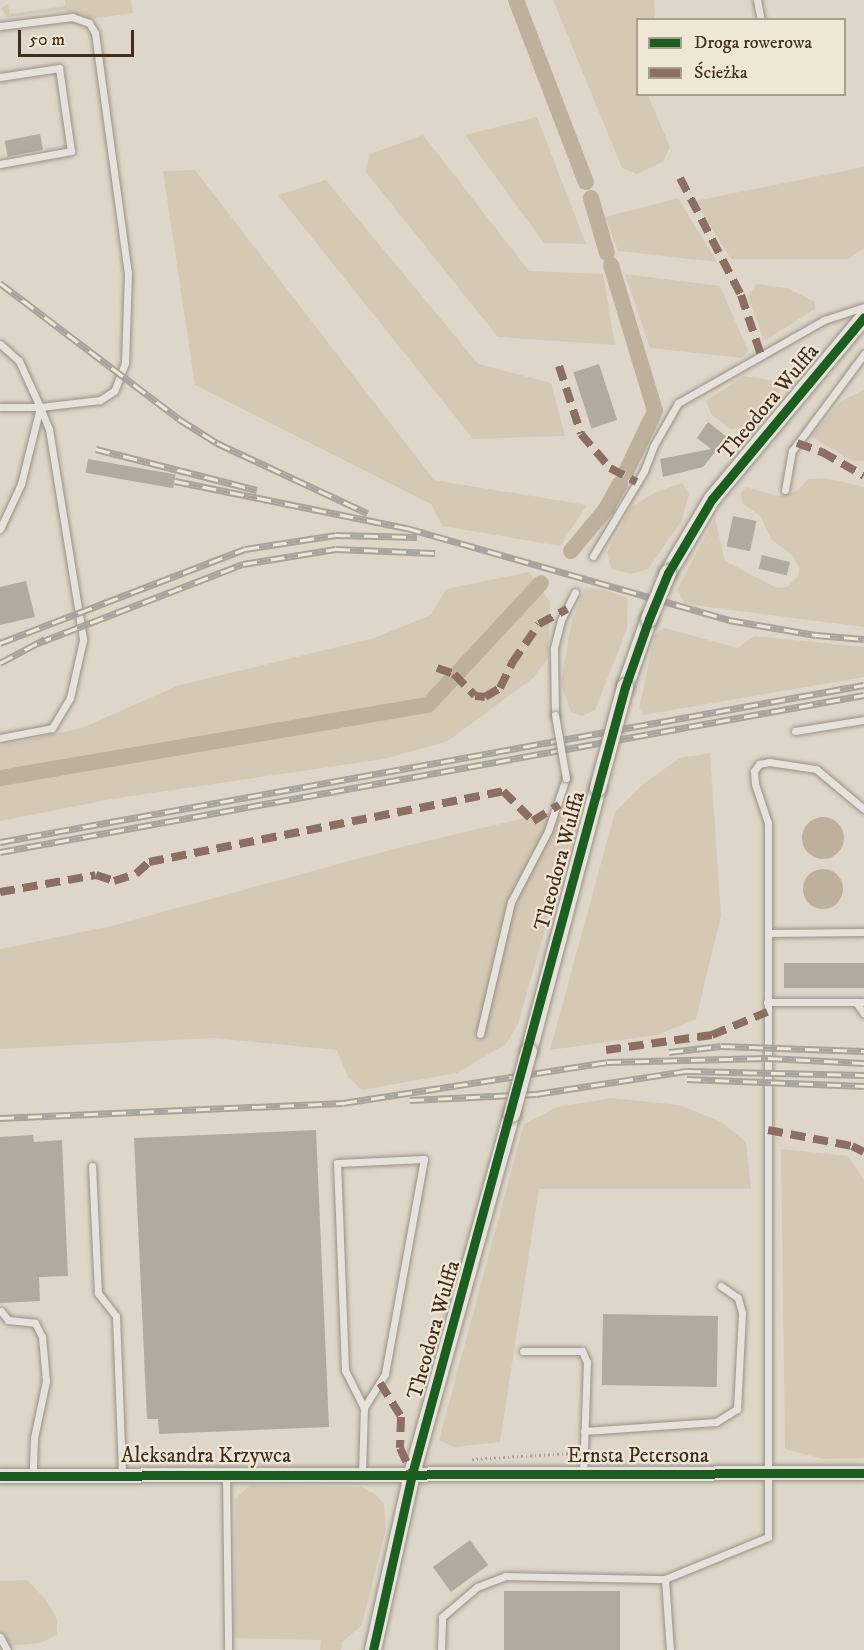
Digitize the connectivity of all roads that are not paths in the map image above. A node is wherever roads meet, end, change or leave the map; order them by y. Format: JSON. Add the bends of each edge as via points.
{"nodes":[{"id":1,"x":757,"y":0,"type":"edge"},
{"id":2,"x":761,"y":18,"type":"edge"},
{"id":3,"x":0,"y":26,"type":"edge"},
{"id":4,"x":0,"y":77,"type":"edge"},
{"id":5,"x":0,"y":164,"type":"edge"},
{"id":6,"x":864,"y":307,"type":"edge"},
{"id":7,"x":864,"y":317,"type":"edge"},
{"id":8,"x":0,"y":344,"type":"edge"},
{"id":9,"x":864,"y":354,"type":"edge"},
{"id":10,"x":40,"y":406,"type":"junction"},
{"id":11,"x":0,"y":407,"type":"edge"},
{"id":12,"x":785,"y":490,"type":"dead end"},
{"id":13,"x":0,"y":529,"type":"edge"},
{"id":14,"x":593,"y":556,"type":"dead end"},
{"id":15,"x":575,"y":592,"type":"dead end"},
{"id":16,"x":864,"y":720,"type":"edge"},
{"id":17,"x":795,"y":731,"type":"dead end"},
{"id":18,"x":0,"y":738,"type":"edge"},
{"id":19,"x":864,"y":809,"type":"edge"},
{"id":20,"x":864,"y":932,"type":"edge"},
{"id":21,"x":768,"y":933,"type":"junction"},
{"id":22,"x":767,"y":1002,"type":"junction"},
{"id":23,"x":860,"y":1002,"type":"edge"},
{"id":24,"x":864,"y":1014,"type":"edge"},
{"id":25,"x":480,"y":1034,"type":"dead end"},
{"id":26,"x":92,"y":1166,"type":"dead end"},
{"id":27,"x":721,"y":1286,"type":"dead end"},
{"id":28,"x":1,"y":1311,"type":"edge"},
{"id":29,"x":523,"y":1351,"type":"dead end"},
{"id":30,"x":364,"y":1408,"type":"junction"},
{"id":31,"x":584,"y":1431,"type":"junction"},
{"id":32,"x":769,"y":1473,"type":"junction"},
{"id":33,"x":864,"y":1473,"type":"edge"},
{"id":34,"x":33,"y":1474,"type":"junction"},
{"id":35,"x":122,"y":1474,"type":"junction"},
{"id":36,"x":226,"y":1474,"type":"junction"},
{"id":37,"x":362,"y":1474,"type":"junction"},
{"id":38,"x":412,"y":1474,"type":"junction"},
{"id":39,"x":583,"y":1474,"type":"junction"},
{"id":40,"x":0,"y":1476,"type":"edge"},
{"id":41,"x":665,"y":1579,"type":"junction"},
{"id":42,"x":0,"y":1637,"type":"edge"},
{"id":43,"x":7,"y":1650,"type":"edge"},
{"id":44,"x":228,"y":1650,"type":"edge"},
{"id":45,"x":373,"y":1650,"type":"edge"},
{"id":46,"x":441,"y":1650,"type":"edge"},
{"id":47,"x":670,"y":1650,"type":"edge"}],
"edges":[{"from":1,"to":2,"type":"lane"},
{"from":3,"to":10,"type":"lane","via":[[72,17],[89,23],[95,33],[127,259],[126,353],[114,391],[99,400]]},
{"from":4,"to":5,"type":"lane","via":[[59,68],[71,151]]},
{"from":6,"to":14,"type":"lane","via":[[824,320],[678,404],[644,471]]},
{"from":7,"to":38,"type":"street","name":"Theodora Wulffa","bridge":true,"via":[[712,499],[668,573],[649,620],[625,687]]},
{"from":8,"to":10,"type":"lane","via":[[19,361]]},
{"from":9,"to":12,"type":"lane","via":[[792,451]]},
{"from":10,"to":11,"type":"lane"},
{"from":10,"to":13,"type":"lane","via":[[21,484]]},
{"from":10,"to":18,"type":"lane","via":[[49,429],[83,640],[70,698],[52,728]]},
{"from":15,"to":25,"type":"lane","bridge":true,"via":[[561,620],[554,648],[555,715],[566,778],[548,831],[511,902]]},
{"from":16,"to":17,"type":"lane"},
{"from":19,"to":21,"type":"lane","via":[[816,769],[759,764],[754,771],[755,784],[768,823]]},
{"from":20,"to":21,"type":"lane"},
{"from":21,"to":22,"type":"lane"},
{"from":22,"to":23,"type":"lane"},
{"from":22,"to":32,"type":"lane"},
{"from":23,"to":24,"type":"lane"},
{"from":26,"to":35,"type":"lane","via":[[98,1293],[116,1316]]},
{"from":27,"to":31,"type":"lane","via":[[738,1298],[742,1313],[737,1409],[716,1422]]},
{"from":28,"to":34,"type":"lane","via":[[8,1320],[34,1323],[42,1337],[46,1382],[34,1438]]},
{"from":29,"to":31,"type":"lane","via":[[582,1351],[587,1362]]},
{"from":30,"to":30,"type":"lane","via":[[345,1370],[337,1162],[424,1159],[385,1374]]},
{"from":30,"to":37,"type":"lane"},
{"from":31,"to":39,"type":"lane"},
{"from":32,"to":33,"type":"street","name":"Ernsta Petersona"},
{"from":32,"to":39,"type":"street","name":"Ernsta Petersona"},
{"from":32,"to":41,"type":"lane","via":[[768,1537]]},
{"from":34,"to":35,"type":"street","name":"Aleksandra Krzywca"},
{"from":34,"to":40,"type":"street","name":"Aleksandra Krzywca"},
{"from":35,"to":36,"type":"street","name":"Aleksandra Krzywca"},
{"from":36,"to":37,"type":"street","name":"Aleksandra Krzywca"},
{"from":36,"to":44,"type":"lane"},
{"from":37,"to":38,"type":"street","name":"Aleksandra Krzywca"},
{"from":38,"to":39,"type":"street","name":"Ernsta Petersona"},
{"from":38,"to":45,"type":"street","name":"Theodora Wulffa"},
{"from":41,"to":46,"type":"lane","via":[[505,1576],[477,1587],[442,1617]]},
{"from":41,"to":47,"type":"lane"},
{"from":42,"to":43,"type":"lane"}]}
